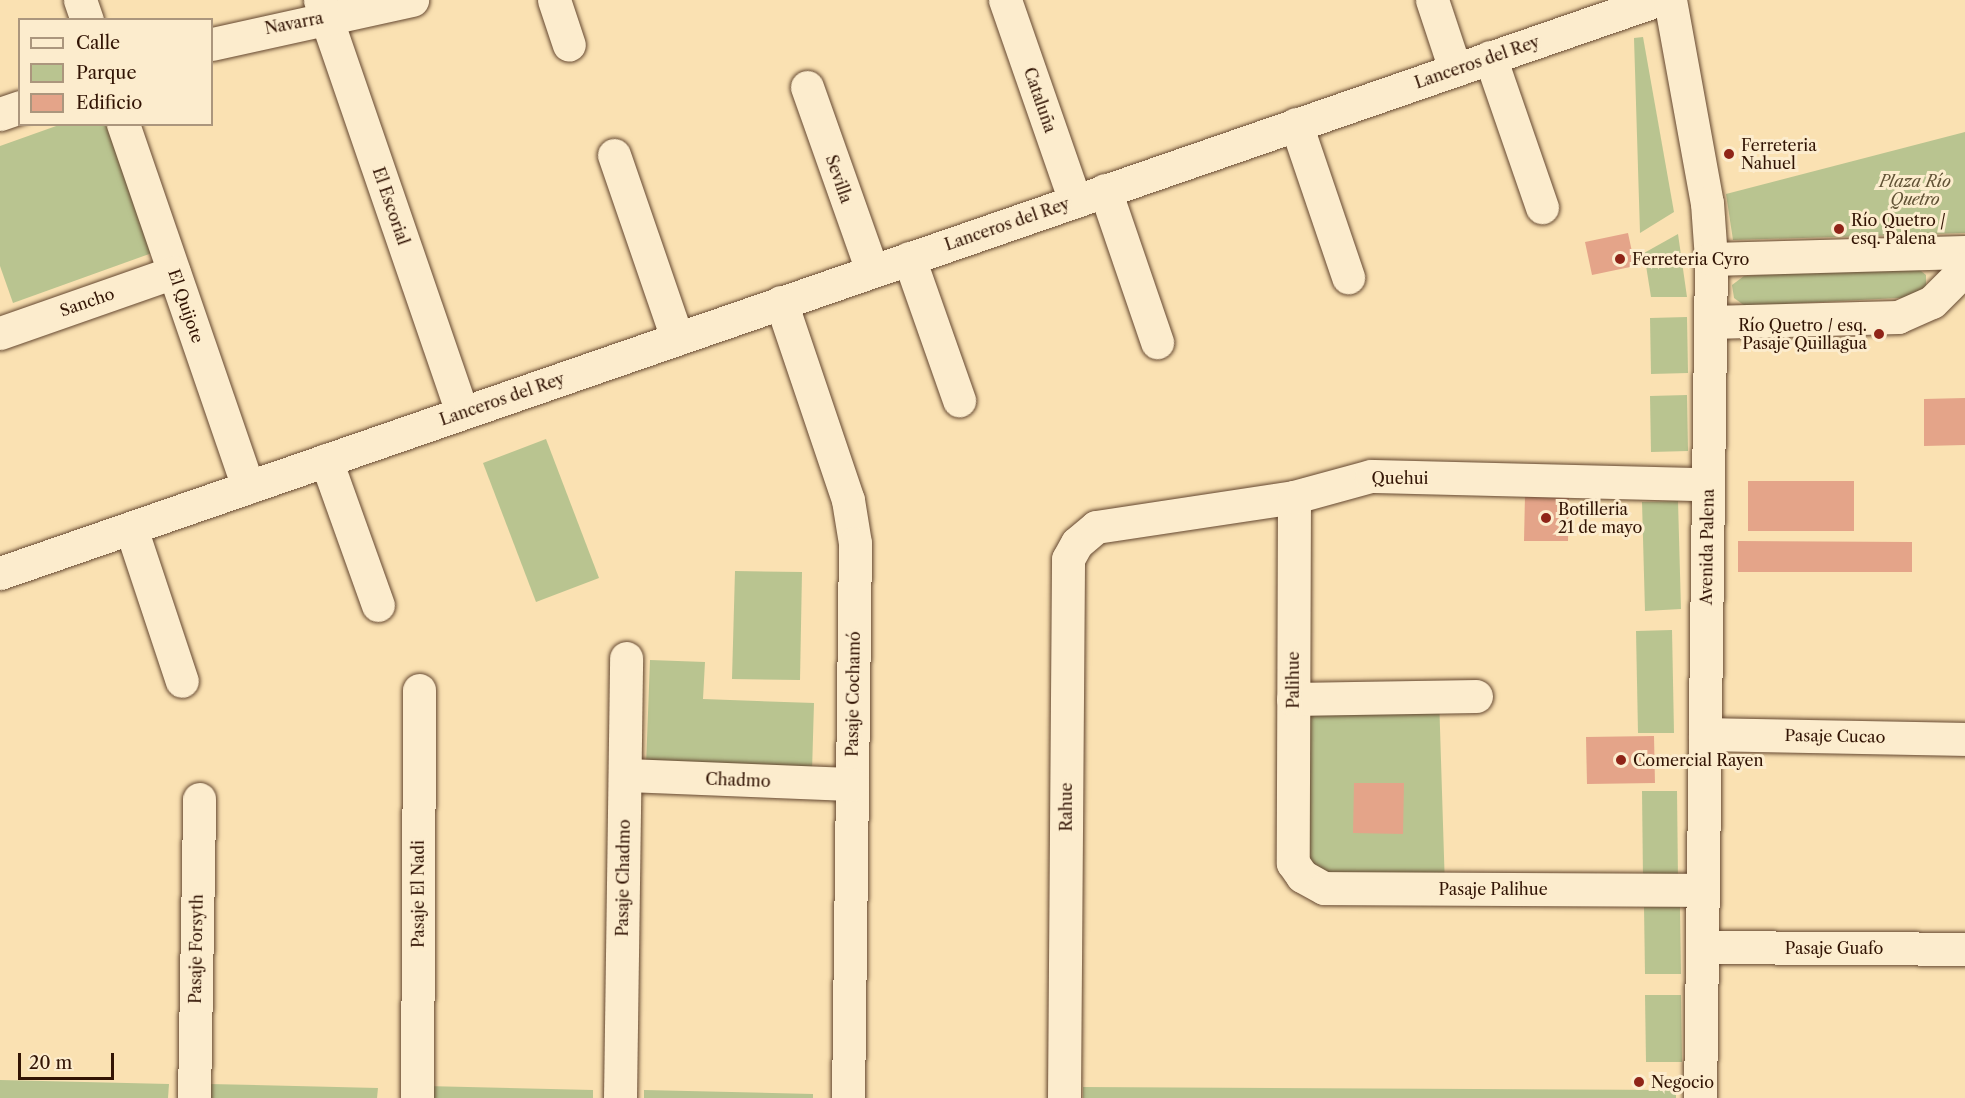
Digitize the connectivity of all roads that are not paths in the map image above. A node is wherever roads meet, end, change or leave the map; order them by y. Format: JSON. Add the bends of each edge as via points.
{"nodes":[{"id":1,"x":80,"y":0,"type":"edge"},
{"id":2,"x":412,"y":0,"type":"edge"},
{"id":3,"x":554,"y":0,"type":"edge"},
{"id":4,"x":1005,"y":0,"type":"edge"},
{"id":5,"x":1432,"y":0,"type":"edge"},
{"id":6,"x":1658,"y":0,"type":"edge"},
{"id":7,"x":1670,"y":0,"type":"edge"},
{"id":8,"x":323,"y":8,"type":"edge"},
{"id":9,"x":86,"y":18,"type":"edge"},
{"id":10,"x":213,"y":44,"type":"edge"},
{"id":11,"x":570,"y":45,"type":"dead end"},
{"id":12,"x":1490,"y":57,"type":"junction"},
{"id":13,"x":1455,"y":69,"type":"junction"},
{"id":14,"x":807,"y":87,"type":"dead end"},
{"id":15,"x":18,"y":108,"type":"edge"},
{"id":16,"x":0,"y":114,"type":"edge"},
{"id":17,"x":1296,"y":124,"type":"junction"},
{"id":18,"x":124,"y":126,"type":"edge"},
{"id":19,"x":614,"y":155,"type":"dead end"},
{"id":20,"x":1090,"y":195,"type":"junction"},
{"id":21,"x":1542,"y":207,"type":"dead end"},
{"id":22,"x":1965,"y":252,"type":"edge"},
{"id":23,"x":909,"y":258,"type":"junction"},
{"id":24,"x":1712,"y":258,"type":"junction"},
{"id":25,"x":1965,"y":269,"type":"edge"},
{"id":26,"x":872,"y":271,"type":"junction"},
{"id":27,"x":174,"y":272,"type":"junction"},
{"id":28,"x":1348,"y":277,"type":"dead end"},
{"id":29,"x":781,"y":302,"type":"junction"},
{"id":30,"x":1710,"y":322,"type":"junction"},
{"id":31,"x":3,"y":323,"type":"edge"},
{"id":32,"x":677,"y":338,"type":"junction"},
{"id":33,"x":1157,"y":342,"type":"dead end"},
{"id":34,"x":959,"y":400,"type":"dead end"},
{"id":35,"x":462,"y":412,"type":"junction"},
{"id":36,"x":326,"y":460,"type":"junction"},
{"id":37,"x":1708,"y":484,"type":"junction"},
{"id":38,"x":248,"y":487,"type":"junction"},
{"id":39,"x":1294,"y":497,"type":"junction"},
{"id":40,"x":1096,"y":527,"type":"joint"},
{"id":41,"x":131,"y":528,"type":"junction"},
{"id":42,"x":0,"y":573,"type":"edge"},
{"id":43,"x":378,"y":605,"type":"dead end"},
{"id":44,"x":626,"y":658,"type":"dead end"},
{"id":45,"x":182,"y":681,"type":"dead end"},
{"id":46,"x":420,"y":690,"type":"dead end"},
{"id":47,"x":1476,"y":696,"type":"dead end"},
{"id":48,"x":1293,"y":699,"type":"junction"},
{"id":49,"x":1705,"y":734,"type":"junction"},
{"id":50,"x":1965,"y":738,"type":"edge"},
{"id":51,"x":625,"y":775,"type":"junction"},
{"id":52,"x":852,"y":784,"type":"junction"},
{"id":53,"x":199,"y":800,"type":"dead end"},
{"id":54,"x":1293,"y":863,"type":"joint"},
{"id":55,"x":1703,"y":890,"type":"junction"},
{"id":56,"x":1702,"y":947,"type":"junction"},
{"id":57,"x":1965,"y":949,"type":"edge"},
{"id":58,"x":194,"y":1098,"type":"edge"},
{"id":59,"x":417,"y":1098,"type":"edge"},
{"id":60,"x":620,"y":1098,"type":"edge"},
{"id":61,"x":848,"y":1098,"type":"edge"},
{"id":62,"x":1065,"y":1098,"type":"edge"},
{"id":63,"x":1700,"y":1098,"type":"edge"}],
"edges":[{"from":1,"to":9,"type":"street"},
{"from":2,"to":8,"type":"street","name":"Navarra"},
{"from":3,"to":11,"type":"street"},
{"from":4,"to":20,"type":"street","name":"Cataluña"},
{"from":5,"to":13,"type":"street"},
{"from":6,"to":12,"type":"street","name":"Lanceros del Rey"},
{"from":7,"to":24,"type":"street","name":"Avenida Palena","via":[[1707,203]]},
{"from":8,"to":10,"type":"street","name":"Navarra"},
{"from":8,"to":35,"type":"street","name":"El Escorial"},
{"from":12,"to":13,"type":"street","name":"Lanceros del Rey"},
{"from":12,"to":21,"type":"street"},
{"from":13,"to":17,"type":"street","name":"Lanceros del Rey"},
{"from":14,"to":26,"type":"street","name":"Sevilla"},
{"from":15,"to":16,"type":"street"},
{"from":17,"to":20,"type":"street","name":"Lanceros del Rey"},
{"from":17,"to":28,"type":"street"},
{"from":18,"to":27,"type":"street","name":"El Quijote"},
{"from":19,"to":32,"type":"street"},
{"from":20,"to":23,"type":"street","name":"Lanceros del Rey"},
{"from":20,"to":33,"type":"street"},
{"from":22,"to":24,"type":"street"},
{"from":23,"to":26,"type":"street","name":"Lanceros del Rey"},
{"from":23,"to":34,"type":"street"},
{"from":24,"to":30,"type":"street","name":"Avenida Palena"},
{"from":25,"to":30,"type":"street","via":[[1932,302],[1898,317]]},
{"from":26,"to":29,"type":"street","name":"Lanceros del Rey"},
{"from":27,"to":31,"type":"street","name":"Sancho"},
{"from":27,"to":38,"type":"street","name":"El Quijote"},
{"from":29,"to":32,"type":"street","name":"Lanceros del Rey"},
{"from":29,"to":52,"type":"street","name":"Pasaje Cochamó","via":[[853,525]]},
{"from":30,"to":37,"type":"street","name":"Avenida Palena"},
{"from":32,"to":35,"type":"street","name":"Lanceros del Rey"},
{"from":35,"to":36,"type":"street","name":"Lanceros del Rey"},
{"from":36,"to":38,"type":"street","name":"Lanceros del Rey"},
{"from":36,"to":43,"type":"street"},
{"from":37,"to":39,"type":"street","name":"Quehui","via":[[1371,476]]},
{"from":37,"to":49,"type":"street","name":"Avenida Palena"},
{"from":38,"to":41,"type":"street","name":"Lanceros del Rey"},
{"from":39,"to":40,"type":"street","name":"Quehui"},
{"from":39,"to":48,"type":"street","name":"Palihue"},
{"from":40,"to":62,"type":"street","name":"Rahue","via":[[1068,559]]},
{"from":41,"to":42,"type":"street","name":"Lanceros del Rey"},
{"from":41,"to":45,"type":"street"},
{"from":44,"to":51,"type":"street","name":"Pasaje Chadmo"},
{"from":46,"to":59,"type":"street","name":"Pasaje El Nadi"},
{"from":47,"to":48,"type":"street"},
{"from":48,"to":54,"type":"street","name":"Palihue"},
{"from":49,"to":50,"type":"street","name":"Pasaje Cucao"},
{"from":49,"to":55,"type":"street","name":"Avenida Palena"},
{"from":51,"to":52,"type":"street","name":"Chadmo"},
{"from":51,"to":60,"type":"street","name":"Pasaje Chadmo"},
{"from":52,"to":61,"type":"street","name":"Pasaje Cochamó"},
{"from":53,"to":58,"type":"street","name":"Pasaje Forsyth"},
{"from":54,"to":55,"type":"street","name":"Pasaje Palihue","via":[[1302,876],[1324,888]]},
{"from":55,"to":56,"type":"street","name":"Avenida Palena"},
{"from":56,"to":57,"type":"street","name":"Pasaje Guafo"},
{"from":56,"to":63,"type":"street","name":"Avenida Palena"}]}
